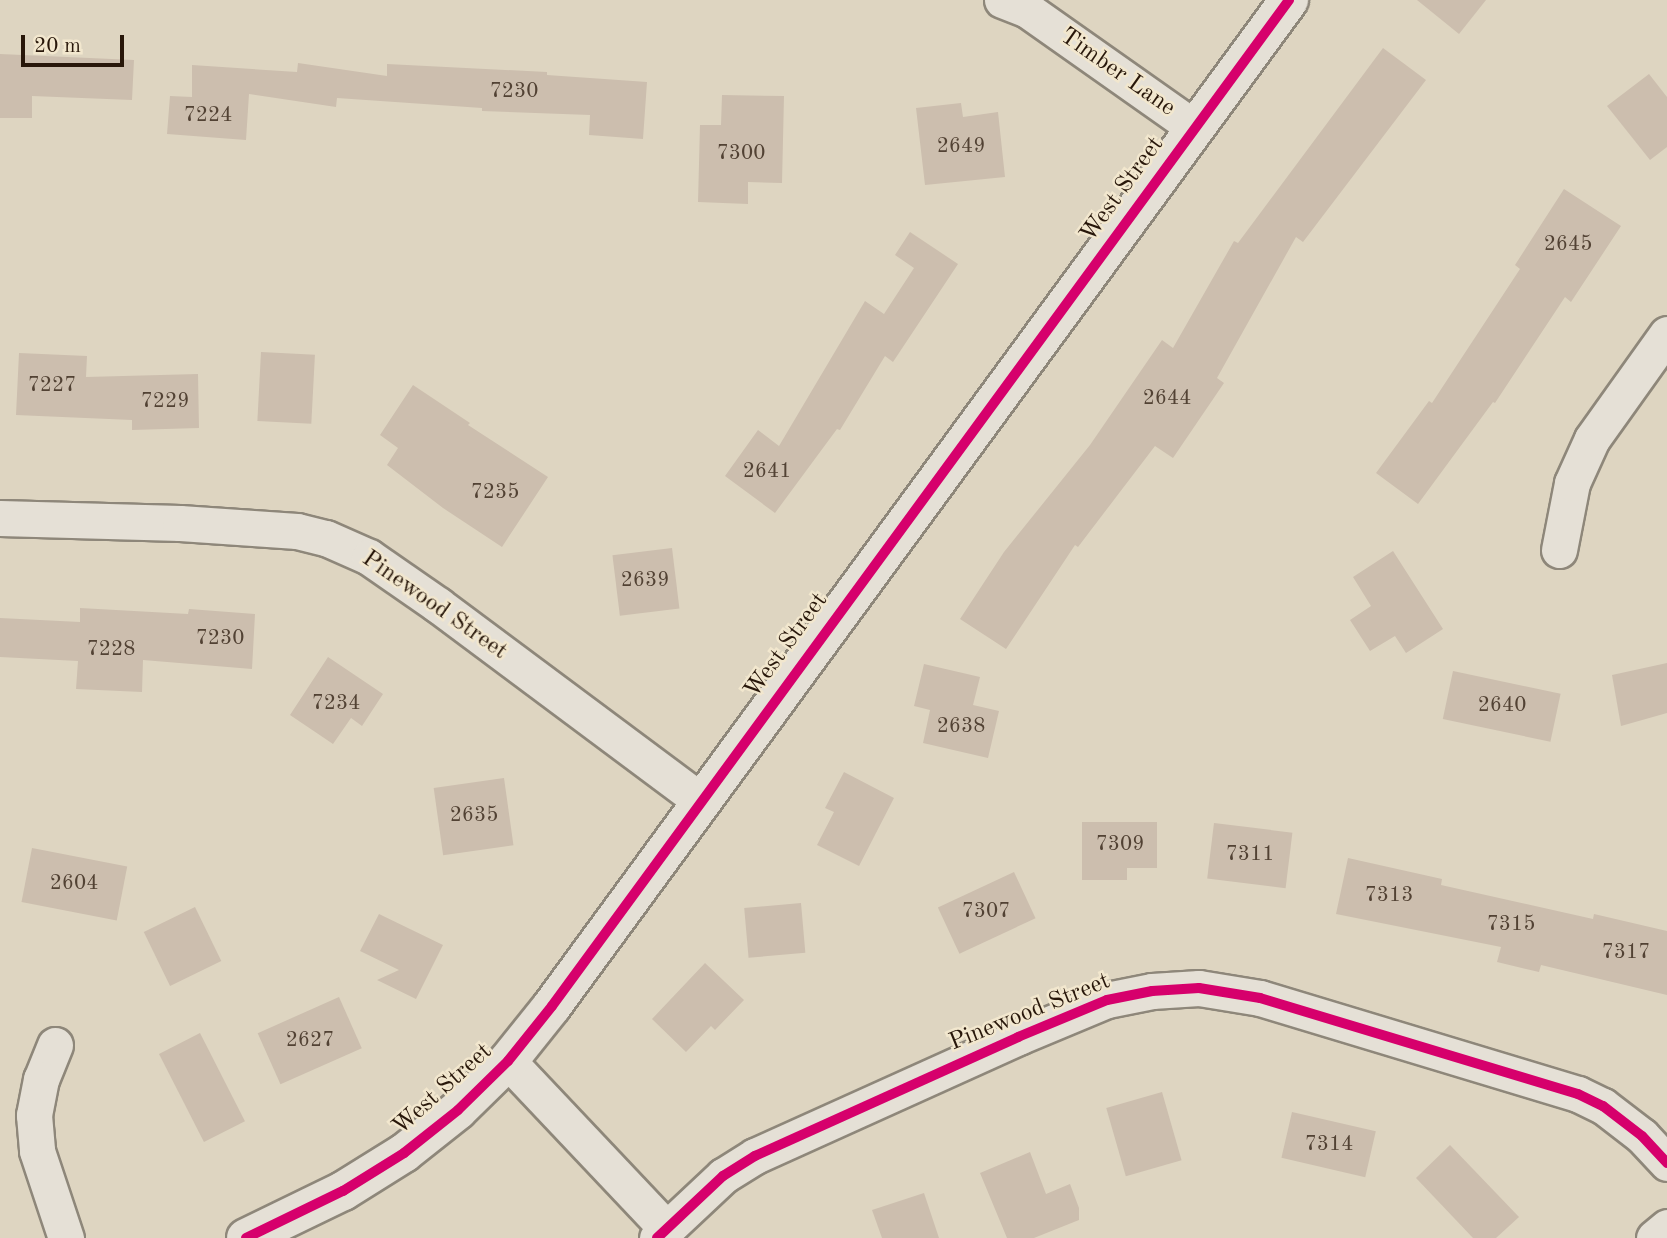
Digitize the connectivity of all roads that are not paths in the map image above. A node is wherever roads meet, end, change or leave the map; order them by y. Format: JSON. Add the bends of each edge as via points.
{"nodes":[{"id":1,"x":1002,"y":0,"type":"edge"},
{"id":2,"x":1289,"y":0,"type":"edge"},
{"id":3,"x":1195,"y":128,"type":"junction"},
{"id":4,"x":1667,"y":334,"type":"edge"},
{"id":5,"x":0,"y":519,"type":"edge"},
{"id":6,"x":1559,"y":550,"type":"dead end"},
{"id":7,"x":700,"y":800,"type":"junction"},
{"id":8,"x":55,"y":1045,"type":"dead end"},
{"id":9,"x":508,"y":1061,"type":"junction"},
{"id":10,"x":1667,"y":1163,"type":"edge"},
{"id":11,"x":1667,"y":1227,"type":"edge"},
{"id":12,"x":661,"y":1232,"type":"edge"},
{"id":13,"x":66,"y":1238,"type":"edge"},
{"id":14,"x":246,"y":1238,"type":"edge"},
{"id":15,"x":1654,"y":1238,"type":"edge"}],
"edges":[{"from":1,"to":3,"type":"street","name":"Timber Lane","via":[[1026,9]]},
{"from":2,"to":3,"type":"main road","name":"West Street"},
{"from":3,"to":7,"type":"main road","name":"West Street"},
{"from":4,"to":6,"type":"street","via":[[1592,439],[1572,483]]},
{"from":5,"to":7,"type":"street","name":"Pinewood Street","via":[[180,523],[297,531],[326,538],[369,557],[438,605]]},
{"from":7,"to":9,"type":"main road","name":"West Street"},
{"from":8,"to":13,"type":"street","via":[[41,1079],[34,1115],[37,1151]]},
{"from":9,"to":12,"type":"street","name":"Pinewood Street"},
{"from":9,"to":14,"type":"main road","name":"West Street","via":[[458,1110],[404,1153],[342,1191]]},
{"from":10,"to":12,"type":"street","name":"Pinewood Street","via":[[1642,1136],[1578,1094],[1260,998],[1199,988],[1152,990],[1107,1000],[1018,1037],[755,1156],[723,1176]]},
{"from":11,"to":15,"type":"street"}]}
